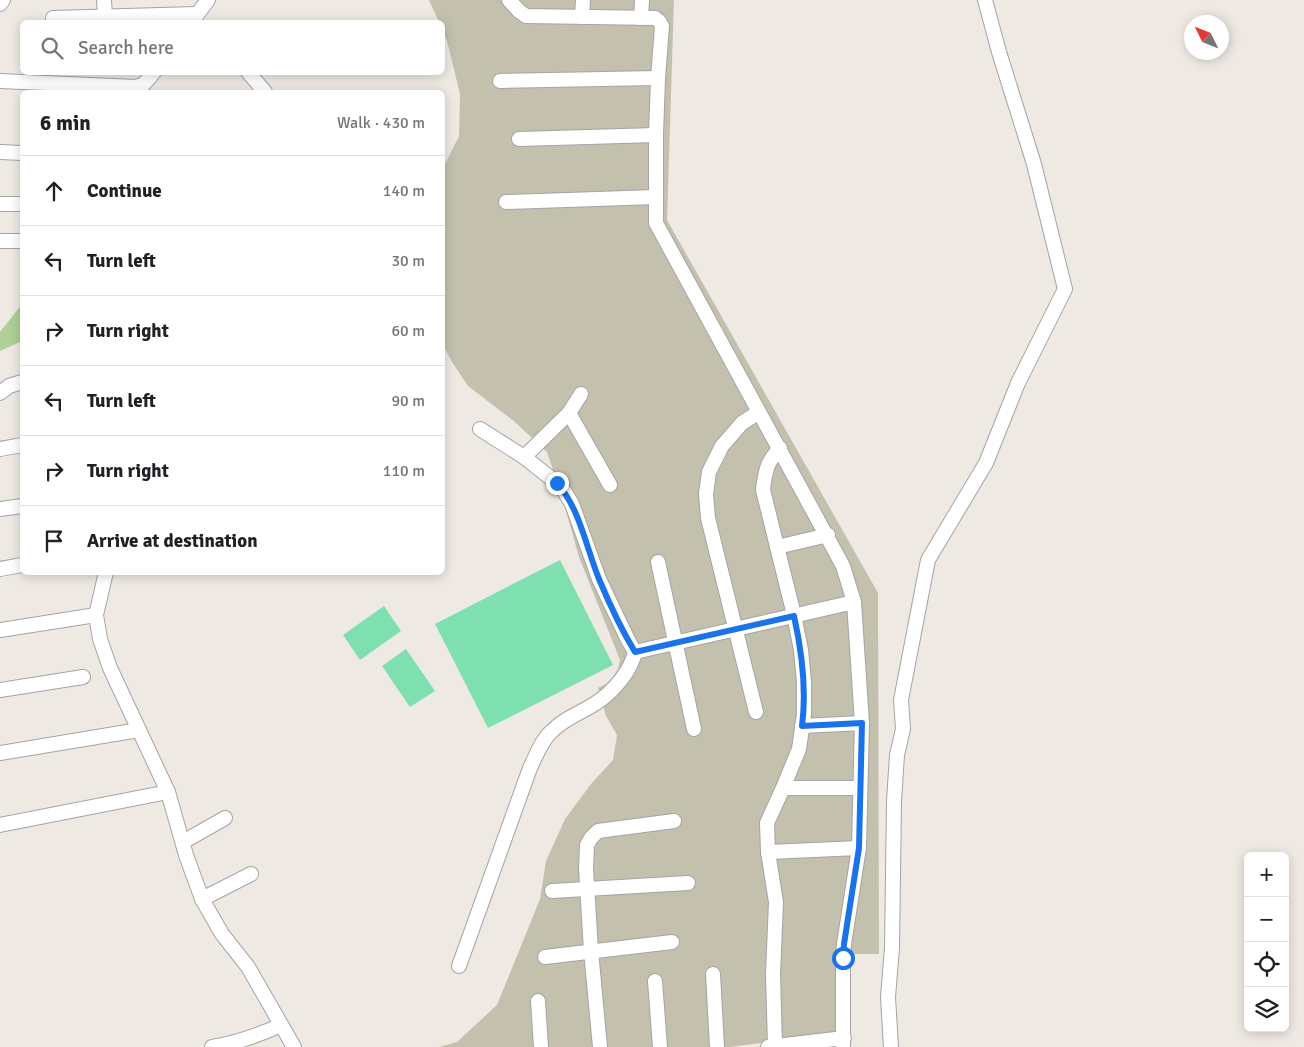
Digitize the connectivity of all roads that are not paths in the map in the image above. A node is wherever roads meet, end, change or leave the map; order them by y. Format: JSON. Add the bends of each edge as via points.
{"nodes":[{"id":1,"x":3,"y":0,"type":"edge"},
{"id":2,"x":104,"y":0,"type":"edge"},
{"id":3,"x":208,"y":0,"type":"edge"},
{"id":4,"x":509,"y":0,"type":"edge"},
{"id":5,"x":583,"y":0,"type":"edge"},
{"id":6,"x":642,"y":0,"type":"edge"},
{"id":7,"x":985,"y":0,"type":"edge"},
{"id":8,"x":0,"y":4,"type":"edge"},
{"id":9,"x":522,"y":7,"type":"edge"},
{"id":10,"x":105,"y":17,"type":"junction"},
{"id":11,"x":582,"y":17,"type":"junction"},
{"id":12,"x":53,"y":18,"type":"dead end"},
{"id":13,"x":194,"y":18,"type":"edge"},
{"id":14,"x":641,"y":18,"type":"junction"},
{"id":15,"x":152,"y":75,"type":"edge"},
{"id":16,"x":251,"y":75,"type":"edge"},
{"id":17,"x":658,"y":78,"type":"junction"},
{"id":18,"x":0,"y":81,"type":"edge"},
{"id":19,"x":500,"y":81,"type":"dead end"},
{"id":20,"x":263,"y":90,"type":"edge"},
{"id":21,"x":656,"y":134,"type":"junction"},
{"id":22,"x":519,"y":139,"type":"dead end"},
{"id":23,"x":0,"y":152,"type":"edge"},
{"id":24,"x":20,"y":152,"type":"edge"},
{"id":25,"x":656,"y":197,"type":"junction"},
{"id":26,"x":506,"y":202,"type":"dead end"},
{"id":27,"x":0,"y":204,"type":"edge"},
{"id":28,"x":20,"y":204,"type":"edge"},
{"id":29,"x":0,"y":241,"type":"edge"},
{"id":30,"x":20,"y":241,"type":"edge"},
{"id":31,"x":20,"y":383,"type":"edge"},
{"id":32,"x":0,"y":393,"type":"edge"},
{"id":33,"x":580,"y":394,"type":"dead end"},
{"id":34,"x":759,"y":412,"type":"junction"},
{"id":35,"x":569,"y":414,"type":"junction"},
{"id":36,"x":480,"y":429,"type":"dead end"},
{"id":37,"x":20,"y":445,"type":"edge"},
{"id":38,"x":780,"y":448,"type":"junction"},
{"id":39,"x":0,"y":449,"type":"edge"},
{"id":40,"x":524,"y":457,"type":"junction"},
{"id":41,"x":610,"y":485,"type":"dead end"},
{"id":42,"x":20,"y":506,"type":"edge"},
{"id":43,"x":0,"y":509,"type":"edge"},
{"id":44,"x":828,"y":535,"type":"junction"},
{"id":45,"x":777,"y":547,"type":"junction"},
{"id":46,"x":658,"y":562,"type":"dead end"},
{"id":47,"x":20,"y":566,"type":"edge"},
{"id":48,"x":0,"y":569,"type":"edge"},
{"id":49,"x":105,"y":575,"type":"edge"},
{"id":50,"x":854,"y":602,"type":"junction"},
{"id":51,"x":96,"y":615,"type":"junction"},
{"id":52,"x":794,"y":616,"type":"junction"},
{"id":53,"x":735,"y":629,"type":"junction"},
{"id":54,"x":0,"y":630,"type":"edge"},
{"id":55,"x":675,"y":642,"type":"junction"},
{"id":56,"x":635,"y":652,"type":"junction"},
{"id":57,"x":83,"y":678,"type":"dead end"},
{"id":58,"x":0,"y":690,"type":"edge"},
{"id":59,"x":756,"y":712,"type":"dead end"},
{"id":60,"x":862,"y":723,"type":"junction"},
{"id":61,"x":802,"y":726,"type":"junction"},
{"id":62,"x":694,"y":729,"type":"dead end"},
{"id":63,"x":139,"y":730,"type":"junction"},
{"id":64,"x":0,"y":753,"type":"edge"},
{"id":65,"x":783,"y":788,"type":"junction"},
{"id":66,"x":860,"y":788,"type":"junction"},
{"id":67,"x":168,"y":792,"type":"junction"},
{"id":68,"x":225,"y":818,"type":"dead end"},
{"id":69,"x":674,"y":821,"type":"dead end"},
{"id":70,"x":0,"y":825,"type":"edge"},
{"id":71,"x":183,"y":842,"type":"junction"},
{"id":72,"x":859,"y":848,"type":"junction"},
{"id":73,"x":768,"y":852,"type":"junction"},
{"id":74,"x":251,"y":874,"type":"dead end"},
{"id":75,"x":688,"y":883,"type":"dead end"},
{"id":76,"x":588,"y":889,"type":"junction"},
{"id":77,"x":552,"y":892,"type":"dead end"},
{"id":78,"x":202,"y":898,"type":"junction"},
{"id":79,"x":672,"y":942,"type":"dead end"},
{"id":80,"x":591,"y":951,"type":"junction"},
{"id":81,"x":545,"y":957,"type":"dead end"},
{"id":82,"x":459,"y":966,"type":"dead end"},
{"id":83,"x":713,"y":974,"type":"dead end"},
{"id":84,"x":655,"y":981,"type":"dead end"},
{"id":85,"x":538,"y":1001,"type":"dead end"},
{"id":86,"x":281,"y":1025,"type":"junction"},
{"id":87,"x":844,"y":1042,"type":"edge"},
{"id":88,"x":771,"y":1046,"type":"edge"},
{"id":89,"x":212,"y":1047,"type":"edge"},
{"id":90,"x":294,"y":1047,"type":"edge"},
{"id":91,"x":541,"y":1047,"type":"edge"},
{"id":92,"x":600,"y":1047,"type":"edge"},
{"id":93,"x":660,"y":1047,"type":"edge"},
{"id":94,"x":718,"y":1047,"type":"edge"},
{"id":95,"x":891,"y":1047,"type":"edge"}],
"edges":[{"from":1,"to":8,"type":"street"},
{"from":2,"to":10,"type":"street"},
{"from":3,"to":13,"type":"street"},
{"from":4,"to":9,"type":"street"},
{"from":5,"to":11,"type":"street"},
{"from":6,"to":14,"type":"street"},
{"from":7,"to":95,"type":"street","via":[[1034,164],[1065,289],[1018,384],[986,463],[928,560],[901,700],[902,730],[894,801],[888,997]]},
{"from":9,"to":11,"type":"street","via":[[526,16]]},
{"from":10,"to":12,"type":"street"},
{"from":10,"to":13,"type":"street"},
{"from":11,"to":14,"type":"street"},
{"from":14,"to":17,"type":"street","via":[[655,18],[662,26]]},
{"from":15,"to":18,"type":"street","via":[[144,84],[136,87]]},
{"from":16,"to":20,"type":"street"},
{"from":17,"to":19,"type":"street"},
{"from":17,"to":21,"type":"street"},
{"from":21,"to":22,"type":"street"},
{"from":21,"to":25,"type":"street"},
{"from":23,"to":24,"type":"street"},
{"from":25,"to":26,"type":"street"},
{"from":25,"to":34,"type":"street","via":[[656,223]]},
{"from":27,"to":28,"type":"street"},
{"from":29,"to":30,"type":"street"},
{"from":31,"to":32,"type":"street"},
{"from":33,"to":35,"type":"street"},
{"from":34,"to":38,"type":"street"},
{"from":34,"to":53,"type":"street","via":[[742,423],[722,446],[709,472],[706,494],[708,518]]},
{"from":35,"to":40,"type":"street"},
{"from":35,"to":41,"type":"street"},
{"from":36,"to":40,"type":"street"},
{"from":37,"to":39,"type":"street"},
{"from":38,"to":44,"type":"street"},
{"from":38,"to":45,"type":"street","via":[[764,473],[763,490]]},
{"from":40,"to":56,"type":"street","via":[[557,483],[572,504],[599,579]]},
{"from":42,"to":43,"type":"street"},
{"from":44,"to":45,"type":"street"},
{"from":44,"to":50,"type":"street","via":[[843,566]]},
{"from":45,"to":52,"type":"street"},
{"from":46,"to":55,"type":"street"},
{"from":47,"to":48,"type":"street"},
{"from":49,"to":51,"type":"street"},
{"from":50,"to":52,"type":"street"},
{"from":50,"to":60,"type":"street"},
{"from":51,"to":54,"type":"street"},
{"from":51,"to":63,"type":"street","via":[[100,640],[110,668]]},
{"from":52,"to":53,"type":"street"},
{"from":52,"to":61,"type":"street","via":[[804,682]]},
{"from":53,"to":55,"type":"street"},
{"from":53,"to":59,"type":"street"},
{"from":55,"to":56,"type":"street"},
{"from":55,"to":62,"type":"street"},
{"from":56,"to":82,"type":"street","via":[[633,662],[618,683],[597,702],[563,720],[549,733],[538,751]]},
{"from":57,"to":58,"type":"street"},
{"from":60,"to":61,"type":"street"},
{"from":60,"to":66,"type":"street"},
{"from":61,"to":65,"type":"street","via":[[799,749]]},
{"from":63,"to":64,"type":"street"},
{"from":63,"to":67,"type":"street"},
{"from":65,"to":66,"type":"street"},
{"from":65,"to":73,"type":"street","via":[[767,823]]},
{"from":66,"to":72,"type":"street"},
{"from":67,"to":70,"type":"street"},
{"from":67,"to":71,"type":"street"},
{"from":68,"to":71,"type":"street"},
{"from":69,"to":76,"type":"street","via":[[598,830],[587,845]]},
{"from":71,"to":78,"type":"street"},
{"from":72,"to":73,"type":"street"},
{"from":72,"to":87,"type":"street","via":[[844,944]]},
{"from":73,"to":88,"type":"street","via":[[776,902]]},
{"from":74,"to":78,"type":"street"},
{"from":75,"to":76,"type":"street"},
{"from":76,"to":77,"type":"street"},
{"from":76,"to":80,"type":"street"},
{"from":78,"to":86,"type":"street","via":[[222,934],[248,967]]},
{"from":79,"to":80,"type":"street"},
{"from":80,"to":81,"type":"street"},
{"from":80,"to":92,"type":"street"},
{"from":83,"to":94,"type":"street"},
{"from":84,"to":93,"type":"street"},
{"from":85,"to":91,"type":"street"},
{"from":86,"to":89,"type":"street","via":[[228,1045]]},
{"from":86,"to":90,"type":"street"},
{"from":87,"to":88,"type":"street"}]}
